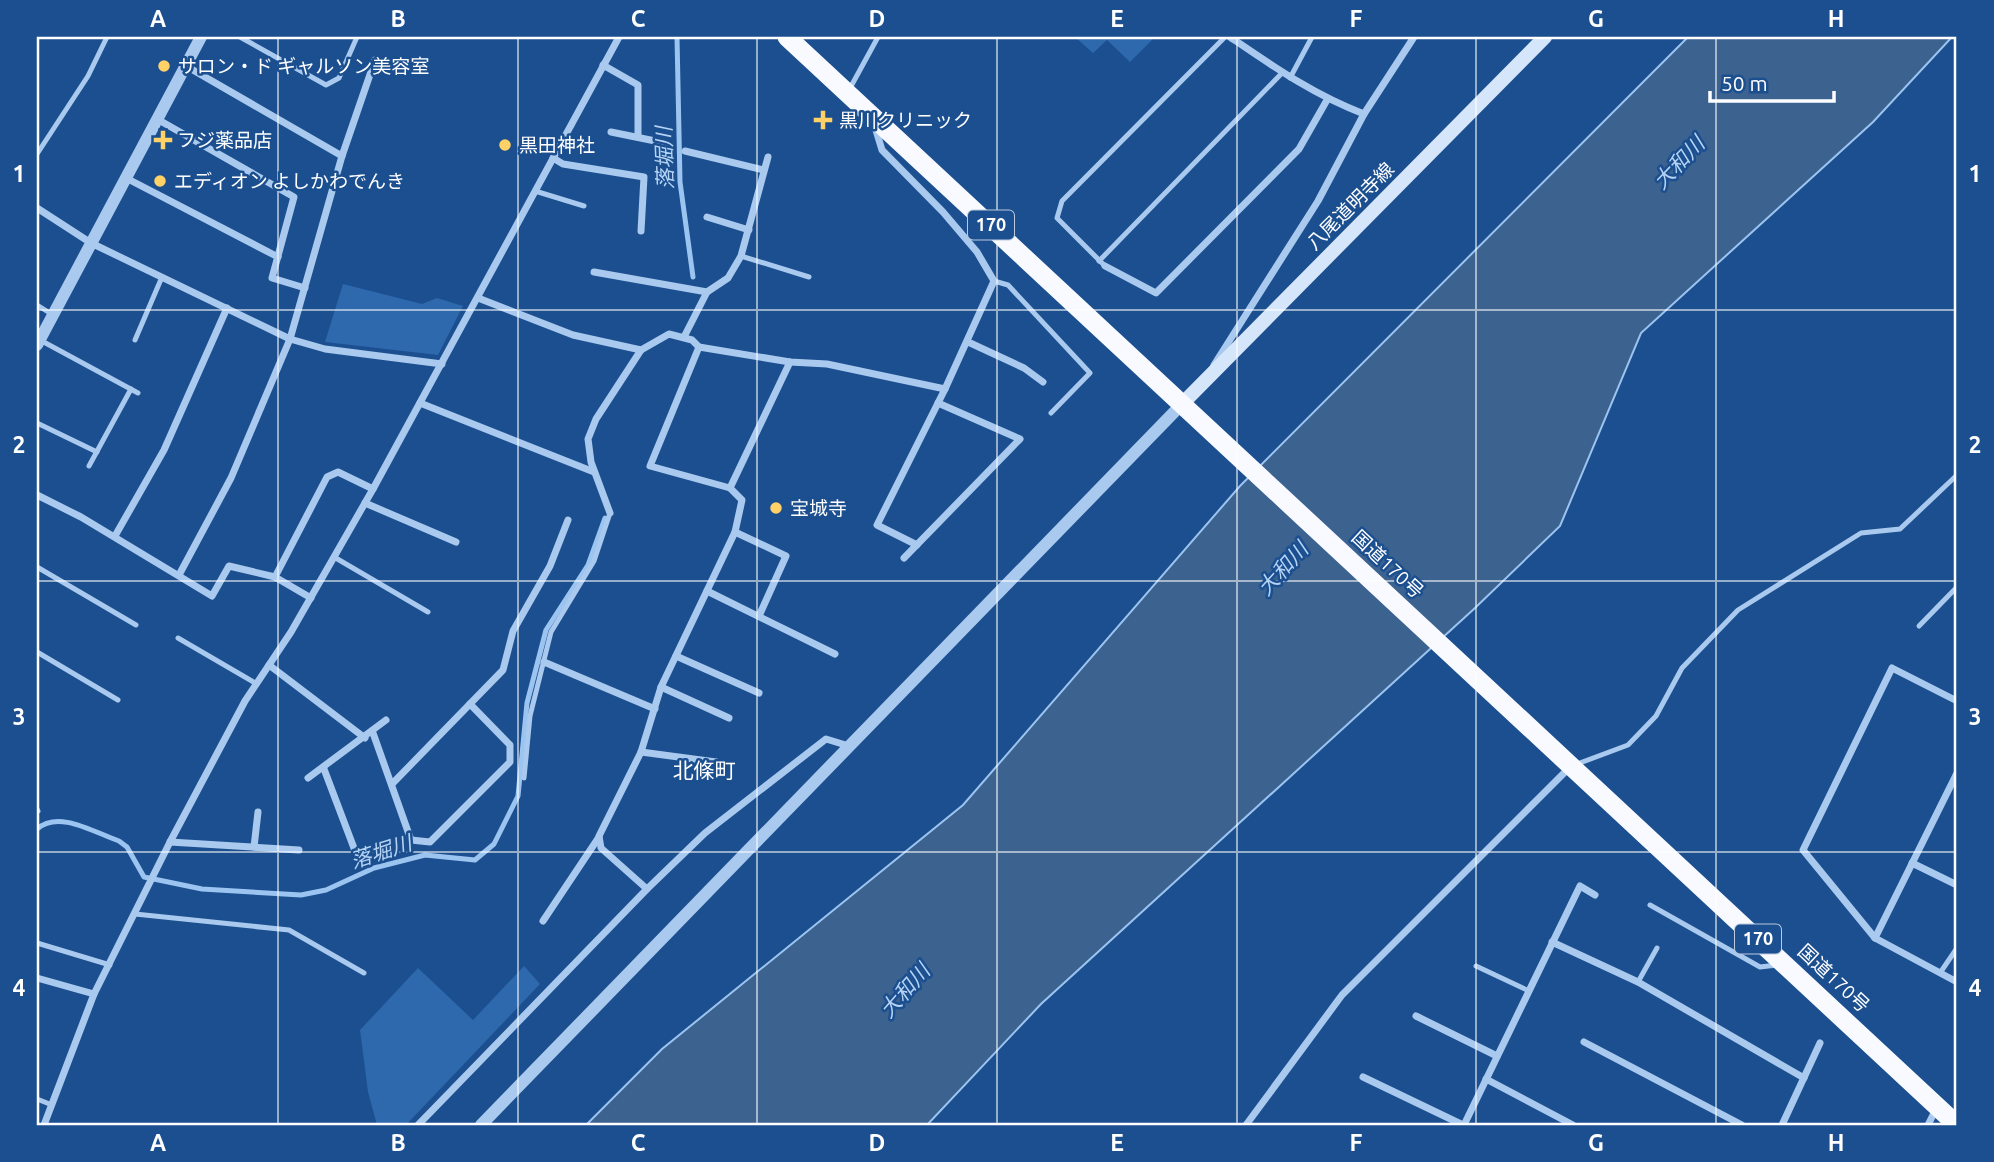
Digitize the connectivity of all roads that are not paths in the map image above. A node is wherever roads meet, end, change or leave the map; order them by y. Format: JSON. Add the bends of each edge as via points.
{"nodes":[{"id":1,"x":107,"y":37,"type":"edge"},
{"id":2,"x":201,"y":37,"type":"edge"},
{"id":3,"x":240,"y":37,"type":"edge"},
{"id":4,"x":357,"y":37,"type":"edge"},
{"id":5,"x":619,"y":37,"type":"edge"},
{"id":6,"x":787,"y":37,"type":"edge"},
{"id":7,"x":878,"y":37,"type":"edge"},
{"id":8,"x":1228,"y":37,"type":"edge"},
{"id":9,"x":1312,"y":37,"type":"edge"},
{"id":10,"x":1414,"y":37,"type":"edge"},
{"id":11,"x":1545,"y":37,"type":"edge"},
{"id":12,"x":375,"y":60,"type":"dead end"},
{"id":13,"x":603,"y":65,"type":"junction"},
{"id":14,"x":186,"y":66,"type":"junction"},
{"id":15,"x":1282,"y":73,"type":"junction"},
{"id":16,"x":1290,"y":79,"type":"junction"},
{"id":17,"x":848,"y":93,"type":"junction"},
{"id":18,"x":1327,"y":100,"type":"junction"},
{"id":19,"x":1364,"y":114,"type":"junction"},
{"id":20,"x":873,"y":116,"type":"junction"},
{"id":21,"x":157,"y":119,"type":"junction"},
{"id":22,"x":611,"y":132,"type":"dead end"},
{"id":23,"x":638,"y":137,"type":"junction"},
{"id":24,"x":665,"y":143,"type":"dead end"},
{"id":25,"x":685,"y":151,"type":"dead end"},
{"id":26,"x":37,"y":154,"type":"edge"},
{"id":27,"x":342,"y":156,"type":"junction"},
{"id":28,"x":768,"y":157,"type":"dead end"},
{"id":29,"x":553,"y":158,"type":"junction"},
{"id":30,"x":764,"y":170,"type":"junction"},
{"id":31,"x":126,"y":178,"type":"junction"},
{"id":32,"x":535,"y":191,"type":"junction"},
{"id":33,"x":584,"y":206,"type":"dead end"},
{"id":34,"x":37,"y":208,"type":"edge"},
{"id":35,"x":707,"y":218,"type":"dead end"},
{"id":36,"x":749,"y":230,"type":"junction"},
{"id":37,"x":641,"y":231,"type":"dead end"},
{"id":38,"x":92,"y":243,"type":"junction"},
{"id":39,"x":741,"y":256,"type":"junction"},
{"id":40,"x":278,"y":257,"type":"junction"},
{"id":41,"x":1102,"y":263,"type":"junction"},
{"id":42,"x":594,"y":272,"type":"dead end"},
{"id":43,"x":162,"y":277,"type":"junction"},
{"id":44,"x":809,"y":277,"type":"dead end"},
{"id":45,"x":994,"y":281,"type":"junction"},
{"id":46,"x":305,"y":288,"type":"junction"},
{"id":47,"x":707,"y":292,"type":"junction"},
{"id":48,"x":478,"y":298,"type":"junction"},
{"id":49,"x":37,"y":305,"type":"edge"},
{"id":50,"x":226,"y":308,"type":"junction"},
{"id":51,"x":53,"y":314,"type":"junction"},
{"id":52,"x":684,"y":337,"type":"junction"},
{"id":53,"x":289,"y":339,"type":"junction"},
{"id":54,"x":135,"y":340,"type":"dead end"},
{"id":55,"x":968,"y":342,"type":"junction"},
{"id":56,"x":38,"y":343,"type":"edge"},
{"id":57,"x":699,"y":347,"type":"junction"},
{"id":58,"x":641,"y":350,"type":"junction"},
{"id":59,"x":790,"y":362,"type":"junction"},
{"id":60,"x":442,"y":364,"type":"junction"},
{"id":61,"x":1208,"y":377,"type":"junction"},
{"id":62,"x":1043,"y":382,"type":"dead end"},
{"id":63,"x":945,"y":388,"type":"junction"},
{"id":64,"x":131,"y":389,"type":"junction"},
{"id":65,"x":138,"y":393,"type":"dead end"},
{"id":66,"x":938,"y":402,"type":"junction"},
{"id":67,"x":420,"y":403,"type":"junction"},
{"id":68,"x":1189,"y":408,"type":"junction"},
{"id":69,"x":1051,"y":413,"type":"dead end"},
{"id":70,"x":37,"y":423,"type":"edge"},
{"id":71,"x":97,"y":452,"type":"junction"},
{"id":72,"x":89,"y":466,"type":"dead end"},
{"id":73,"x":594,"y":472,"type":"junction"},
{"id":74,"x":1957,"y":475,"type":"edge"},
{"id":75,"x":730,"y":488,"type":"junction"},
{"id":76,"x":373,"y":489,"type":"junction"},
{"id":77,"x":37,"y":495,"type":"edge"},
{"id":78,"x":365,"y":503,"type":"junction"},
{"id":79,"x":610,"y":513,"type":"joint"},
{"id":80,"x":568,"y":520,"type":"dead end"},
{"id":81,"x":735,"y":532,"type":"junction"},
{"id":82,"x":115,"y":537,"type":"junction"},
{"id":83,"x":456,"y":542,"type":"dead end"},
{"id":84,"x":917,"y":545,"type":"junction"},
{"id":85,"x":334,"y":557,"type":"junction"},
{"id":86,"x":904,"y":558,"type":"dead end"},
{"id":87,"x":37,"y":567,"type":"edge"},
{"id":88,"x":178,"y":575,"type":"junction"},
{"id":89,"x":275,"y":578,"type":"junction"},
{"id":90,"x":1957,"y":587,"type":"edge"},
{"id":91,"x":707,"y":591,"type":"junction"},
{"id":92,"x":311,"y":598,"type":"junction"},
{"id":93,"x":428,"y":612,"type":"dead end"},
{"id":94,"x":759,"y":616,"type":"junction"},
{"id":95,"x":136,"y":625,"type":"dead end"},
{"id":96,"x":1919,"y":626,"type":"dead end"},
{"id":97,"x":178,"y":638,"type":"dead end"},
{"id":98,"x":37,"y":652,"type":"edge"},
{"id":99,"x":835,"y":654,"type":"dead end"},
{"id":100,"x":676,"y":656,"type":"junction"},
{"id":101,"x":544,"y":662,"type":"junction"},
{"id":102,"x":269,"y":666,"type":"junction"},
{"id":103,"x":257,"y":684,"type":"junction"},
{"id":104,"x":661,"y":687,"type":"junction"},
{"id":105,"x":759,"y":693,"type":"dead end"},
{"id":106,"x":118,"y":700,"type":"dead end"},
{"id":107,"x":1957,"y":701,"type":"edge"},
{"id":108,"x":470,"y":704,"type":"junction"},
{"id":109,"x":655,"y":709,"type":"junction"},
{"id":110,"x":729,"y":718,"type":"dead end"},
{"id":111,"x":386,"y":720,"type":"dead end"},
{"id":112,"x":373,"y":733,"type":"junction"},
{"id":113,"x":365,"y":738,"type":"junction"},
{"id":114,"x":849,"y":746,"type":"junction"},
{"id":115,"x":641,"y":752,"type":"junction"},
{"id":116,"x":1564,"y":760,"type":"junction"},
{"id":117,"x":716,"y":762,"type":"dead end"},
{"id":118,"x":324,"y":769,"type":"junction"},
{"id":119,"x":1957,"y":774,"type":"edge"},
{"id":120,"x":309,"y":778,"type":"dead end"},
{"id":121,"x":524,"y":778,"type":"dead end"},
{"id":122,"x":392,"y":784,"type":"junction"},
{"id":123,"x":258,"y":812,"type":"dead end"},
{"id":124,"x":599,"y":836,"type":"junction"},
{"id":125,"x":170,"y":842,"type":"junction"},
{"id":126,"x":254,"y":847,"type":"junction"},
{"id":127,"x":299,"y":850,"type":"dead end"},
{"id":128,"x":1912,"y":863,"type":"junction"},
{"id":129,"x":360,"y":864,"type":"dead end"},
{"id":130,"x":1957,"y":885,"type":"edge"},
{"id":131,"x":647,"y":889,"type":"junction"},
{"id":132,"x":1595,"y":895,"type":"dead end"},
{"id":133,"x":1650,"y":905,"type":"dead end"},
{"id":134,"x":135,"y":914,"type":"junction"},
{"id":135,"x":543,"y":921,"type":"dead end"},
{"id":136,"x":1875,"y":938,"type":"junction"},
{"id":137,"x":1552,"y":942,"type":"junction"},
{"id":138,"x":37,"y":943,"type":"edge"},
{"id":139,"x":1657,"y":948,"type":"dead end"},
{"id":140,"x":1957,"y":948,"type":"edge"},
{"id":141,"x":1785,"y":964,"type":"junction"},
{"id":142,"x":110,"y":965,"type":"junction"},
{"id":143,"x":1476,"y":966,"type":"dead end"},
{"id":144,"x":1940,"y":972,"type":"junction"},
{"id":145,"x":364,"y":973,"type":"dead end"},
{"id":146,"x":37,"y":978,"type":"edge"},
{"id":147,"x":1638,"y":982,"type":"junction"},
{"id":148,"x":1957,"y":982,"type":"edge"},
{"id":149,"x":1529,"y":991,"type":"junction"},
{"id":150,"x":94,"y":994,"type":"junction"},
{"id":151,"x":1416,"y":1016,"type":"dead end"},
{"id":152,"x":1584,"y":1042,"type":"dead end"},
{"id":153,"x":1820,"y":1043,"type":"dead end"},
{"id":154,"x":1497,"y":1056,"type":"junction"},
{"id":155,"x":1363,"y":1077,"type":"dead end"},
{"id":156,"x":1804,"y":1078,"type":"junction"},
{"id":157,"x":1486,"y":1079,"type":"junction"},
{"id":158,"x":37,"y":1099,"type":"edge"},
{"id":159,"x":52,"y":1105,"type":"junction"},
{"id":160,"x":1937,"y":1107,"type":"junction"},
{"id":161,"x":44,"y":1125,"type":"edge"},
{"id":162,"x":418,"y":1125,"type":"edge"},
{"id":163,"x":481,"y":1125,"type":"edge"},
{"id":164,"x":1247,"y":1125,"type":"edge"},
{"id":165,"x":1464,"y":1125,"type":"edge"},
{"id":166,"x":1573,"y":1125,"type":"edge"},
{"id":167,"x":1742,"y":1125,"type":"edge"},
{"id":168,"x":1782,"y":1125,"type":"edge"},
{"id":169,"x":1928,"y":1125,"type":"edge"},
{"id":170,"x":1957,"y":1125,"type":"edge"}],
"edges":[{"from":1,"to":26,"type":"lane","via":[[88,76]]},
{"from":2,"to":14,"type":"street"},
{"from":3,"to":4,"type":"lane","via":[[326,85],[339,78]]},
{"from":5,"to":13,"type":"street"},
{"from":6,"to":17,"type":"highway","name":"国道170号","number":"170"},
{"from":7,"to":17,"type":"lane"},
{"from":8,"to":15,"type":"street"},
{"from":8,"to":41,"type":"lane","via":[[1062,201],[1057,218]]},
{"from":9,"to":16,"type":"lane"},
{"from":10,"to":19,"type":"street"},
{"from":11,"to":61,"type":"main road","name":"八尾道明寺線"},
{"from":12,"to":27,"type":"street"},
{"from":13,"to":23,"type":"street","via":[[638,85]]},
{"from":13,"to":29,"type":"street"},
{"from":14,"to":21,"type":"street"},
{"from":14,"to":27,"type":"street"},
{"from":15,"to":16,"type":"street"},
{"from":15,"to":41,"type":"lane"},
{"from":16,"to":18,"type":"street"},
{"from":17,"to":20,"type":"highway","name":"国道170号","number":"170"},
{"from":18,"to":19,"type":"street"},
{"from":18,"to":41,"type":"street","via":[[1299,149],[1156,293]]},
{"from":19,"to":61,"type":"street","via":[[1318,201]]},
{"from":20,"to":45,"type":"street","via":[[882,150],[943,212]]},
{"from":20,"to":68,"type":"highway","name":"国道170号","number":"170"},
{"from":21,"to":31,"type":"street"},
{"from":21,"to":40,"type":"street","via":[[294,197]]},
{"from":22,"to":23,"type":"street"},
{"from":23,"to":24,"type":"street"},
{"from":25,"to":30,"type":"street"},
{"from":27,"to":46,"type":"street"},
{"from":28,"to":30,"type":"street"},
{"from":29,"to":32,"type":"street"},
{"from":29,"to":37,"type":"street","via":[[562,164],[645,177]]},
{"from":30,"to":36,"type":"street"},
{"from":31,"to":38,"type":"street"},
{"from":31,"to":40,"type":"street"},
{"from":32,"to":33,"type":"lane"},
{"from":32,"to":48,"type":"street"},
{"from":34,"to":38,"type":"street"},
{"from":35,"to":36,"type":"street"},
{"from":36,"to":39,"type":"street"},
{"from":38,"to":43,"type":"street"},
{"from":38,"to":51,"type":"street"},
{"from":39,"to":44,"type":"lane"},
{"from":39,"to":47,"type":"street","via":[[728,278]]},
{"from":40,"to":46,"type":"street","via":[[272,278]]},
{"from":42,"to":47,"type":"street"},
{"from":43,"to":50,"type":"street"},
{"from":43,"to":54,"type":"lane"},
{"from":45,"to":55,"type":"street"},
{"from":45,"to":69,"type":"lane","via":[[1008,285],[1090,373]]},
{"from":46,"to":53,"type":"street"},
{"from":47,"to":52,"type":"street"},
{"from":48,"to":58,"type":"street","via":[[573,335]]},
{"from":48,"to":60,"type":"street"},
{"from":49,"to":51,"type":"lane"},
{"from":50,"to":53,"type":"street"},
{"from":50,"to":82,"type":"street","via":[[164,450]]},
{"from":51,"to":56,"type":"street"},
{"from":52,"to":57,"type":"street"},
{"from":52,"to":58,"type":"street","via":[[669,334]]},
{"from":53,"to":60,"type":"street","via":[[326,349]]},
{"from":53,"to":88,"type":"street","via":[[231,478]]},
{"from":55,"to":62,"type":"street"},
{"from":55,"to":63,"type":"street"},
{"from":56,"to":64,"type":"lane"},
{"from":57,"to":59,"type":"street"},
{"from":57,"to":75,"type":"street","via":[[650,466]]},
{"from":58,"to":73,"type":"street","via":[[588,439]]},
{"from":59,"to":63,"type":"street","via":[[827,364]]},
{"from":59,"to":75,"type":"street"},
{"from":60,"to":67,"type":"street"},
{"from":61,"to":68,"type":"main road","name":"八尾道明寺線"},
{"from":63,"to":66,"type":"street"},
{"from":64,"to":65,"type":"lane"},
{"from":64,"to":71,"type":"lane"},
{"from":66,"to":84,"type":"street","via":[[877,525]]},
{"from":66,"to":84,"type":"street","via":[[1020,439]]},
{"from":67,"to":73,"type":"street"},
{"from":67,"to":76,"type":"street"},
{"from":68,"to":114,"type":"street"},
{"from":68,"to":116,"type":"highway","name":"国道170号","number":"170"},
{"from":70,"to":71,"type":"lane"},
{"from":71,"to":72,"type":"lane"},
{"from":73,"to":79,"type":"street"},
{"from":74,"to":116,"type":"lane","via":[[1900,530],[1861,533],[1738,610],[1682,667],[1656,716],[1629,745]]},
{"from":75,"to":81,"type":"street","via":[[741,500]]},
{"from":76,"to":78,"type":"street"},
{"from":76,"to":89,"type":"street","via":[[338,472],[327,477]]},
{"from":77,"to":82,"type":"street"},
{"from":78,"to":83,"type":"street"},
{"from":78,"to":85,"type":"street"},
{"from":79,"to":101,"type":"lane","via":[[594,561],[551,632]]},
{"from":80,"to":108,"type":"street","via":[[550,566],[513,631],[503,670]]},
{"from":81,"to":91,"type":"street"},
{"from":81,"to":94,"type":"street","via":[[786,556]]},
{"from":82,"to":88,"type":"street"},
{"from":84,"to":86,"type":"street"},
{"from":85,"to":92,"type":"street"},
{"from":85,"to":93,"type":"lane"},
{"from":87,"to":95,"type":"lane"},
{"from":88,"to":89,"type":"street","via":[[212,596],[229,566]]},
{"from":89,"to":92,"type":"street"},
{"from":90,"to":96,"type":"lane"},
{"from":91,"to":94,"type":"street"},
{"from":91,"to":100,"type":"street"},
{"from":92,"to":102,"type":"street"},
{"from":94,"to":99,"type":"street"},
{"from":97,"to":103,"type":"lane"},
{"from":98,"to":106,"type":"lane"},
{"from":100,"to":104,"type":"street"},
{"from":100,"to":105,"type":"street"},
{"from":101,"to":109,"type":"street"},
{"from":101,"to":121,"type":"lane","via":[[530,716]]},
{"from":102,"to":103,"type":"street"},
{"from":102,"to":113,"type":"street"},
{"from":103,"to":125,"type":"street"},
{"from":104,"to":109,"type":"street"},
{"from":104,"to":110,"type":"street"},
{"from":107,"to":136,"type":"street","via":[[1892,668],[1803,850]]},
{"from":108,"to":122,"type":"street"},
{"from":108,"to":122,"type":"street","via":[[510,745],[510,762],[430,842],[411,840]]},
{"from":109,"to":115,"type":"street"},
{"from":111,"to":112,"type":"street"},
{"from":112,"to":113,"type":"street"},
{"from":112,"to":122,"type":"street"},
{"from":113,"to":118,"type":"street"},
{"from":114,"to":131,"type":"street","via":[[826,739],[705,833]]},
{"from":114,"to":163,"type":"street"},
{"from":115,"to":117,"type":"street"},
{"from":115,"to":124,"type":"street"},
{"from":116,"to":141,"type":"highway","name":"国道170号","number":"170"},
{"from":116,"to":164,"type":"street","via":[[1342,995]]},
{"from":118,"to":120,"type":"street"},
{"from":118,"to":129,"type":"street"},
{"from":119,"to":128,"type":"street"},
{"from":123,"to":126,"type":"street"},
{"from":124,"to":131,"type":"street","via":[[601,848]]},
{"from":124,"to":135,"type":"street"},
{"from":125,"to":126,"type":"street"},
{"from":125,"to":134,"type":"street"},
{"from":126,"to":127,"type":"street"},
{"from":128,"to":130,"type":"street"},
{"from":128,"to":136,"type":"street"},
{"from":131,"to":162,"type":"street"},
{"from":132,"to":137,"type":"street","via":[[1580,886]]},
{"from":133,"to":141,"type":"lane","via":[[1760,967]]},
{"from":134,"to":142,"type":"street"},
{"from":134,"to":145,"type":"lane","via":[[289,930]]},
{"from":136,"to":144,"type":"street"},
{"from":137,"to":147,"type":"street"},
{"from":137,"to":149,"type":"street"},
{"from":138,"to":142,"type":"lane"},
{"from":139,"to":147,"type":"lane"},
{"from":140,"to":144,"type":"lane"},
{"from":141,"to":160,"type":"highway","name":"国道170号","number":"170"},
{"from":142,"to":150,"type":"street"},
{"from":143,"to":149,"type":"lane"},
{"from":144,"to":148,"type":"street"},
{"from":146,"to":150,"type":"street"},
{"from":147,"to":156,"type":"street"},
{"from":149,"to":154,"type":"street"},
{"from":150,"to":159,"type":"street"},
{"from":151,"to":154,"type":"street"},
{"from":152,"to":167,"type":"street"},
{"from":153,"to":156,"type":"street"},
{"from":154,"to":157,"type":"street"},
{"from":155,"to":165,"type":"street"},
{"from":156,"to":168,"type":"street"},
{"from":157,"to":165,"type":"street"},
{"from":157,"to":166,"type":"street"},
{"from":158,"to":159,"type":"lane"},
{"from":159,"to":161,"type":"street"},
{"from":160,"to":169,"type":"street"},
{"from":160,"to":170,"type":"highway","name":"国道170号","number":"170"}]}
